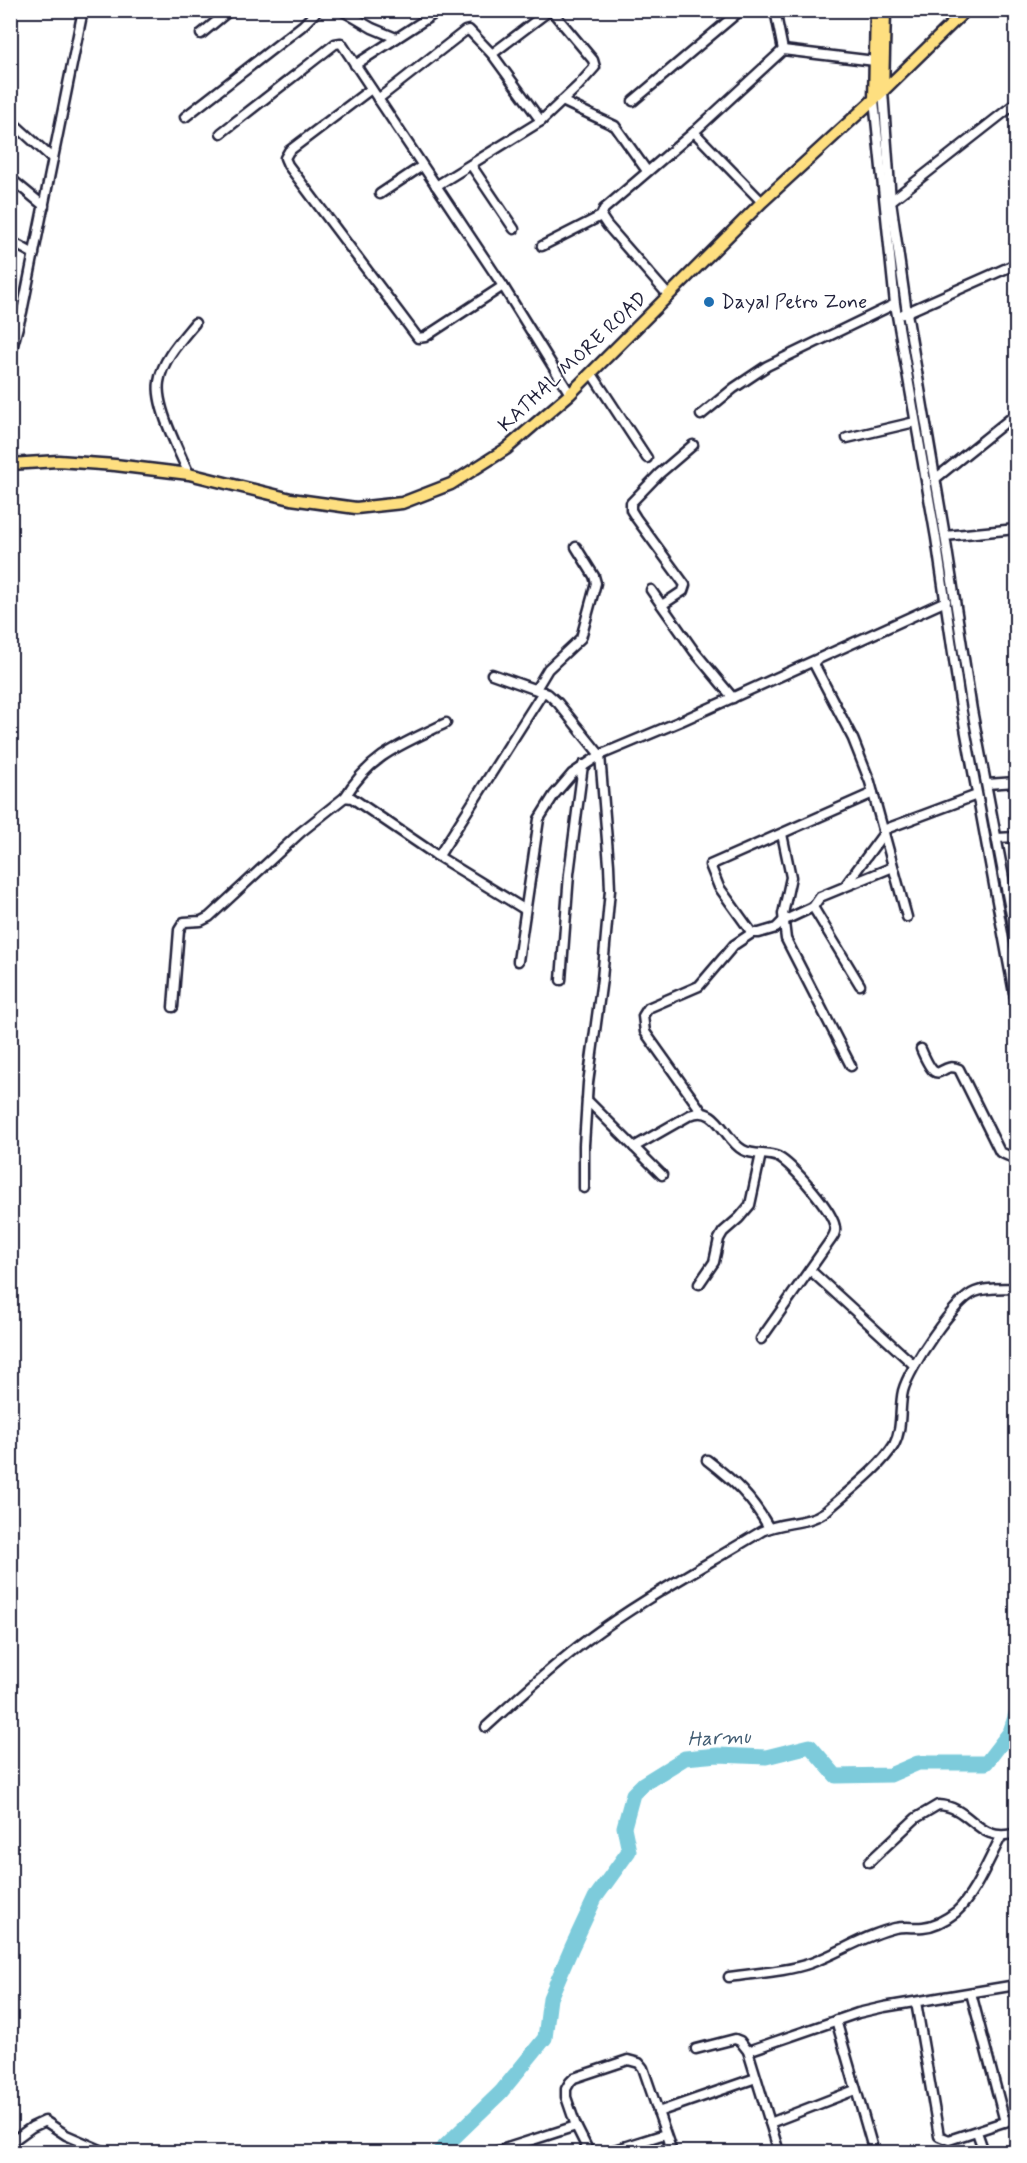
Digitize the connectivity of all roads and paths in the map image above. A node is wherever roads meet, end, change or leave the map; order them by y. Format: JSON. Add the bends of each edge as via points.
{"nodes":[{"id":1,"x":83,"y":10,"type":"edge"},
{"id":2,"x":230,"y":10,"type":"edge"},
{"id":3,"x":318,"y":10,"type":"edge"},
{"id":4,"x":341,"y":10,"type":"edge"},
{"id":5,"x":440,"y":10,"type":"edge"},
{"id":6,"x":551,"y":10,"type":"edge"},
{"id":7,"x":741,"y":10,"type":"edge"},
{"id":8,"x":775,"y":10,"type":"edge"},
{"id":9,"x":876,"y":10,"type":"edge"},
{"id":10,"x":885,"y":10,"type":"edge"},
{"id":11,"x":966,"y":10,"type":"edge"},
{"id":12,"x":201,"y":34,"type":"dead end"},
{"id":13,"x":396,"y":38,"type":"junction"},
{"id":14,"x":783,"y":50,"type":"junction"},
{"id":15,"x":492,"y":54,"type":"junction"},
{"id":16,"x":875,"y":61,"type":"junction"},
{"id":17,"x":355,"y":65,"type":"junction"},
{"id":18,"x":371,"y":88,"type":"junction"},
{"id":19,"x":878,"y":96,"type":"junction"},
{"id":20,"x":378,"y":99,"type":"junction"},
{"id":21,"x":562,"y":101,"type":"junction"},
{"id":22,"x":633,"y":101,"type":"dead end"},
{"id":23,"x":1017,"y":103,"type":"edge"},
{"id":24,"x":185,"y":117,"type":"dead end"},
{"id":25,"x":10,"y":120,"type":"edge"},
{"id":26,"x":541,"y":121,"type":"junction"},
{"id":27,"x":694,"y":132,"type":"junction"},
{"id":28,"x":221,"y":134,"type":"dead end"},
{"id":29,"x":54,"y":159,"type":"junction"},
{"id":30,"x":471,"y":165,"type":"junction"},
{"id":31,"x":422,"y":166,"type":"junction"},
{"id":32,"x":647,"y":171,"type":"junction"},
{"id":33,"x":10,"y":178,"type":"edge"},
{"id":34,"x":435,"y":186,"type":"junction"},
{"id":35,"x":381,"y":194,"type":"dead end"},
{"id":36,"x":891,"y":201,"type":"junction"},
{"id":37,"x":762,"y":202,"type":"junction"},
{"id":38,"x":44,"y":206,"type":"junction"},
{"id":39,"x":601,"y":216,"type":"junction"},
{"id":40,"x":514,"y":229,"type":"dead end"},
{"id":41,"x":10,"y":241,"type":"edge"},
{"id":42,"x":542,"y":246,"type":"dead end"},
{"id":43,"x":34,"y":255,"type":"junction"},
{"id":44,"x":1017,"y":264,"type":"edge"},
{"id":45,"x":503,"y":286,"type":"junction"},
{"id":46,"x":669,"y":296,"type":"junction"},
{"id":47,"x":895,"y":304,"type":"junction"},
{"id":48,"x":907,"y":313,"type":"junction"},
{"id":49,"x":897,"y":317,"type":"junction"},
{"id":50,"x":195,"y":323,"type":"dead end"},
{"id":51,"x":10,"y":356,"type":"edge"},
{"id":52,"x":592,"y":374,"type":"junction"},
{"id":53,"x":570,"y":394,"type":"junction"},
{"id":54,"x":1017,"y":414,"type":"edge"},
{"id":55,"x":701,"y":415,"type":"dead end"},
{"id":56,"x":915,"y":422,"type":"junction"},
{"id":57,"x":847,"y":438,"type":"dead end"},
{"id":58,"x":693,"y":445,"type":"dead end"},
{"id":59,"x":647,"y":458,"type":"dead end"},
{"id":60,"x":10,"y":464,"type":"edge"},
{"id":61,"x":189,"y":474,"type":"junction"},
{"id":62,"x":935,"y":479,"type":"junction"},
{"id":63,"x":1017,"y":529,"type":"edge"},
{"id":64,"x":945,"y":536,"type":"junction"},
{"id":65,"x":576,"y":547,"type":"dead end"},
{"id":66,"x":651,"y":590,"type":"dead end"},
{"id":67,"x":946,"y":601,"type":"junction"},
{"id":68,"x":662,"y":605,"type":"junction"},
{"id":69,"x":813,"y":662,"type":"junction"},
{"id":70,"x":492,"y":674,"type":"dead end"},
{"id":71,"x":539,"y":690,"type":"junction"},
{"id":72,"x":733,"y":698,"type":"junction"},
{"id":73,"x":446,"y":723,"type":"dead end"},
{"id":74,"x":600,"y":755,"type":"junction"},
{"id":75,"x":583,"y":765,"type":"junction"},
{"id":76,"x":1017,"y":782,"type":"edge"},
{"id":77,"x":987,"y":784,"type":"junction"},
{"id":78,"x":873,"y":793,"type":"junction"},
{"id":79,"x":977,"y":795,"type":"junction"},
{"id":80,"x":345,"y":797,"type":"junction"},
{"id":81,"x":883,"y":832,"type":"junction"},
{"id":82,"x":782,"y":834,"type":"junction"},
{"id":83,"x":1017,"y":837,"type":"edge"},
{"id":84,"x":997,"y":838,"type":"junction"},
{"id":85,"x":436,"y":855,"type":"junction"},
{"id":86,"x":893,"y":867,"type":"junction"},
{"id":87,"x":844,"y":887,"type":"junction"},
{"id":88,"x":813,"y":907,"type":"junction"},
{"id":89,"x":525,"y":909,"type":"junction"},
{"id":90,"x":907,"y":917,"type":"dead end"},
{"id":91,"x":783,"y":921,"type":"junction"},
{"id":92,"x":752,"y":933,"type":"junction"},
{"id":93,"x":1017,"y":941,"type":"edge"},
{"id":94,"x":518,"y":961,"type":"dead end"},
{"id":95,"x":561,"y":980,"type":"dead end"},
{"id":96,"x":860,"y":985,"type":"dead end"},
{"id":97,"x":1017,"y":1004,"type":"edge"},
{"id":98,"x":173,"y":1007,"type":"dead end"},
{"id":99,"x":921,"y":1049,"type":"dead end"},
{"id":100,"x":851,"y":1066,"type":"dead end"},
{"id":101,"x":587,"y":1100,"type":"junction"},
{"id":102,"x":702,"y":1112,"type":"junction"},
{"id":103,"x":634,"y":1147,"type":"junction"},
{"id":104,"x":761,"y":1154,"type":"junction"},
{"id":105,"x":1017,"y":1156,"type":"edge"},
{"id":106,"x":662,"y":1174,"type":"dead end"},
{"id":107,"x":584,"y":1188,"type":"dead end"},
{"id":108,"x":810,"y":1270,"type":"junction"},
{"id":109,"x":699,"y":1284,"type":"dead end"},
{"id":110,"x":1017,"y":1288,"type":"edge"},
{"id":111,"x":761,"y":1339,"type":"dead end"},
{"id":112,"x":914,"y":1365,"type":"junction"},
{"id":113,"x":707,"y":1460,"type":"dead end"},
{"id":114,"x":769,"y":1528,"type":"junction"},
{"id":115,"x":486,"y":1727,"type":"dead end"},
{"id":116,"x":1017,"y":1833,"type":"edge"},
{"id":117,"x":1001,"y":1837,"type":"junction"},
{"id":118,"x":869,"y":1862,"type":"dead end"},
{"id":119,"x":729,"y":1977,"type":"dead end"},
{"id":120,"x":1017,"y":1985,"type":"edge"},
{"id":121,"x":971,"y":1993,"type":"junction"},
{"id":122,"x":915,"y":2002,"type":"junction"},
{"id":123,"x":836,"y":2020,"type":"junction"},
{"id":124,"x":696,"y":2049,"type":"dead end"},
{"id":125,"x":748,"y":2051,"type":"junction"},
{"id":126,"x":756,"y":2078,"type":"junction"},
{"id":127,"x":855,"y":2090,"type":"junction"},
{"id":128,"x":658,"y":2112,"type":"junction"},
{"id":129,"x":1017,"y":2118,"type":"edge"},
{"id":130,"x":1005,"y":2122,"type":"junction"},
{"id":131,"x":770,"y":2123,"type":"junction"},
{"id":132,"x":576,"y":2126,"type":"junction"},
{"id":133,"x":977,"y":2132,"type":"junction"},
{"id":134,"x":665,"y":2134,"type":"junction"},
{"id":135,"x":10,"y":2143,"type":"edge"},
{"id":136,"x":513,"y":2150,"type":"edge"},
{"id":137,"x":105,"y":2152,"type":"edge"},
{"id":138,"x":495,"y":2152,"type":"edge"},
{"id":139,"x":589,"y":2152,"type":"edge"},
{"id":140,"x":608,"y":2152,"type":"edge"},
{"id":141,"x":672,"y":2152,"type":"edge"},
{"id":142,"x":779,"y":2152,"type":"edge"},
{"id":143,"x":874,"y":2152,"type":"edge"},
{"id":144,"x":984,"y":2152,"type":"edge"}],
"edges":[{"from":1,"to":29,"type":"street"},
{"from":2,"to":12,"type":"street"},
{"from":3,"to":24,"type":"street"},
{"from":4,"to":13,"type":"street"},
{"from":5,"to":13,"type":"street"},
{"from":6,"to":15,"type":"street"},
{"from":6,"to":21,"type":"street","via":[[595,67]]},
{"from":7,"to":22,"type":"street"},
{"from":8,"to":14,"type":"street"},
{"from":9,"to":16,"type":"main road"},
{"from":10,"to":19,"type":"main road"},
{"from":11,"to":19,"type":"main road","name":"KATHAL MORE ROAD"},
{"from":13,"to":17,"type":"street"},
{"from":14,"to":16,"type":"street"},
{"from":14,"to":27,"type":"street"},
{"from":15,"to":20,"type":"street","via":[[469,30]]},
{"from":15,"to":26,"type":"street"},
{"from":16,"to":19,"type":"main road"},
{"from":17,"to":18,"type":"street"},
{"from":17,"to":28,"type":"street","via":[[341,43],[335,44]]},
{"from":18,"to":20,"type":"street"},
{"from":18,"to":45,"type":"street","via":[[289,151],[285,158],[288,165],[418,338]]},
{"from":19,"to":36,"type":"street"},
{"from":19,"to":37,"type":"main road","name":"KATHAL MORE ROAD"},
{"from":19,"to":47,"type":"street"},
{"from":20,"to":31,"type":"street"},
{"from":21,"to":26,"type":"street"},
{"from":21,"to":32,"type":"street","via":[[615,126]]},
{"from":23,"to":36,"type":"street"},
{"from":25,"to":29,"type":"street"},
{"from":26,"to":30,"type":"street"},
{"from":27,"to":32,"type":"street"},
{"from":27,"to":37,"type":"street"},
{"from":29,"to":38,"type":"street"},
{"from":30,"to":34,"type":"street"},
{"from":30,"to":40,"type":"street"},
{"from":31,"to":34,"type":"street"},
{"from":31,"to":35,"type":"street"},
{"from":32,"to":39,"type":"street"},
{"from":33,"to":38,"type":"street"},
{"from":34,"to":45,"type":"street"},
{"from":36,"to":48,"type":"street"},
{"from":37,"to":46,"type":"main road","name":"KATHAL MORE ROAD"},
{"from":38,"to":43,"type":"street"},
{"from":39,"to":42,"type":"street"},
{"from":39,"to":46,"type":"street"},
{"from":41,"to":43,"type":"street"},
{"from":43,"to":51,"type":"street"},
{"from":44,"to":48,"type":"street"},
{"from":45,"to":53,"type":"street"},
{"from":46,"to":52,"type":"main road","name":"KATHAL MORE ROAD"},
{"from":47,"to":49,"type":"street"},
{"from":47,"to":55,"type":"street","via":[[753,375]]},
{"from":48,"to":49,"type":"street"},
{"from":48,"to":62,"type":"street"},
{"from":49,"to":56,"type":"street"},
{"from":50,"to":61,"type":"street","via":[[169,357],[159,382],[159,401]]},
{"from":52,"to":53,"type":"main road","name":"KATHAL MORE ROAD"},
{"from":52,"to":59,"type":"street"},
{"from":53,"to":61,"type":"main road","name":"KATHAL MORE ROAD","via":[[492,460],[451,484],[402,502],[356,508],[291,499]]},
{"from":54,"to":62,"type":"street"},
{"from":56,"to":57,"type":"street"},
{"from":56,"to":67,"type":"street"},
{"from":58,"to":68,"type":"street","via":[[631,503],[636,518],[685,585],[683,591]]},
{"from":60,"to":61,"type":"main road","name":"KATHAL MORE ROAD","via":[[58,461]]},
{"from":62,"to":64,"type":"street"},
{"from":63,"to":64,"type":"street"},
{"from":64,"to":77,"type":"street"},
{"from":65,"to":71,"type":"street","via":[[596,583],[582,637],[548,669]]},
{"from":66,"to":68,"type":"street"},
{"from":67,"to":69,"type":"street"},
{"from":67,"to":79,"type":"street"},
{"from":68,"to":72,"type":"street"},
{"from":69,"to":72,"type":"street"},
{"from":69,"to":78,"type":"street","via":[[853,739]]},
{"from":70,"to":71,"type":"street"},
{"from":71,"to":74,"type":"street","via":[[558,703]]},
{"from":71,"to":85,"type":"street"},
{"from":72,"to":74,"type":"street"},
{"from":73,"to":80,"type":"street","via":[[382,754],[360,774]]},
{"from":74,"to":75,"type":"street"},
{"from":74,"to":101,"type":"street","via":[[610,890]]},
{"from":75,"to":89,"type":"street","via":[[566,780],[539,819]]},
{"from":75,"to":95,"type":"street"},
{"from":76,"to":77,"type":"street"},
{"from":77,"to":84,"type":"street"},
{"from":78,"to":81,"type":"street"},
{"from":78,"to":82,"type":"street"},
{"from":79,"to":81,"type":"street"},
{"from":79,"to":97,"type":"street"},
{"from":80,"to":85,"type":"street"},
{"from":80,"to":98,"type":"street","via":[[209,917],[183,923],[179,930]]},
{"from":81,"to":86,"type":"street"},
{"from":81,"to":87,"type":"street"},
{"from":82,"to":91,"type":"street","via":[[790,877]]},
{"from":82,"to":92,"type":"street","via":[[711,865],[719,887]]},
{"from":83,"to":84,"type":"street"},
{"from":84,"to":93,"type":"street"},
{"from":85,"to":89,"type":"street"},
{"from":86,"to":87,"type":"street"},
{"from":86,"to":90,"type":"street"},
{"from":87,"to":88,"type":"street","via":[[820,897]]},
{"from":88,"to":91,"type":"street"},
{"from":88,"to":96,"type":"street"},
{"from":89,"to":94,"type":"street"},
{"from":91,"to":92,"type":"street","via":[[776,928]]},
{"from":91,"to":100,"type":"street","via":[[790,947]]},
{"from":92,"to":102,"type":"street","via":[[734,945],[699,986],[648,1008],[644,1016],[645,1032]]},
{"from":99,"to":105,"type":"street","via":[[935,1072],[951,1067],[959,1070],[1000,1152]]},
{"from":101,"to":103,"type":"street"},
{"from":101,"to":107,"type":"street"},
{"from":102,"to":103,"type":"street"},
{"from":102,"to":104,"type":"street","via":[[711,1115],[742,1150]]},
{"from":103,"to":106,"type":"street"},
{"from":104,"to":108,"type":"street","via":[[780,1158],[799,1174],[836,1228]]},
{"from":104,"to":109,"type":"street","via":[[750,1205],[723,1232],[714,1262]]},
{"from":108,"to":111,"type":"street"},
{"from":108,"to":112,"type":"street"},
{"from":110,"to":112,"type":"street","via":[[983,1290],[966,1297]]},
{"from":112,"to":114,"type":"street","via":[[903,1392],[895,1442],[888,1454],[816,1518]]},
{"from":113,"to":114,"type":"street","via":[[747,1494]]},
{"from":114,"to":115,"type":"street","via":[[587,1640]]},
{"from":116,"to":117,"type":"street"},
{"from":117,"to":118,"type":"street","via":[[955,1809],[938,1805],[916,1818]]},
{"from":117,"to":119,"type":"street","via":[[966,1900],[933,1925],[884,1932],[812,1963]]},
{"from":120,"to":121,"type":"street"},
{"from":121,"to":122,"type":"street"},
{"from":121,"to":130,"type":"street"},
{"from":122,"to":123,"type":"street"},
{"from":122,"to":133,"type":"street","via":[[939,2136],[949,2140]]},
{"from":123,"to":125,"type":"street"},
{"from":123,"to":127,"type":"street"},
{"from":124,"to":125,"type":"street","via":[[735,2038]]},
{"from":125,"to":126,"type":"street"},
{"from":126,"to":128,"type":"street"},
{"from":126,"to":131,"type":"street"},
{"from":127,"to":131,"type":"street"},
{"from":127,"to":143,"type":"street"},
{"from":128,"to":132,"type":"street","via":[[643,2068],[628,2060],[570,2082],[566,2097]]},
{"from":128,"to":134,"type":"street"},
{"from":129,"to":130,"type":"street"},
{"from":130,"to":133,"type":"street"},
{"from":131,"to":142,"type":"street"},
{"from":132,"to":136,"type":"street"},
{"from":132,"to":139,"type":"street"},
{"from":133,"to":144,"type":"street"},
{"from":134,"to":140,"type":"street"},
{"from":134,"to":141,"type":"street"},
{"from":135,"to":137,"type":"street","via":[[45,2121]]},
{"from":136,"to":138,"type":"street"}]}
